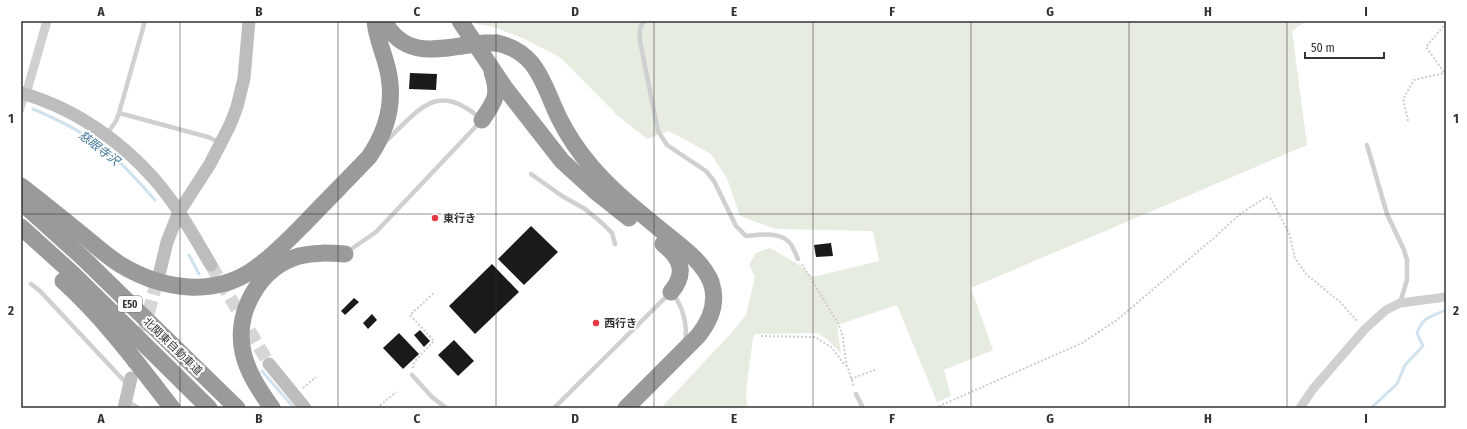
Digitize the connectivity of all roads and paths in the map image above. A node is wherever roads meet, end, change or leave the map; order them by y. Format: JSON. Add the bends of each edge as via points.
{"nodes":[{"id":1,"x":47,"y":21,"type":"edge"},
{"id":2,"x":145,"y":21,"type":"edge"},
{"id":3,"x":249,"y":21,"type":"edge"},
{"id":4,"x":375,"y":21,"type":"edge"},
{"id":5,"x":384,"y":21,"type":"edge"},
{"id":6,"x":460,"y":21,"type":"edge"},
{"id":7,"x":645,"y":21,"type":"edge"},
{"id":8,"x":1446,"y":23,"type":"edge"},
{"id":9,"x":490,"y":66,"type":"junction"},
{"id":10,"x":1445,"y":74,"type":"edge"},
{"id":11,"x":24,"y":94,"type":"edge"},
{"id":12,"x":21,"y":112,"type":"edge"},
{"id":13,"x":119,"y":112,"type":"junction"},
{"id":14,"x":482,"y":120,"type":"junction"},
{"id":15,"x":1408,"y":121,"type":"dead end"},
{"id":16,"x":106,"y":136,"type":"junction"},
{"id":17,"x":221,"y":143,"type":"junction"},
{"id":18,"x":1366,"y":145,"type":"dead end"},
{"id":19,"x":370,"y":157,"type":"junction"},
{"id":20,"x":531,"y":174,"type":"dead end"},
{"id":21,"x":21,"y":186,"type":"edge"},
{"id":22,"x":21,"y":202,"type":"edge"},
{"id":23,"x":179,"y":212,"type":"junction"},
{"id":24,"x":21,"y":227,"type":"edge"},
{"id":25,"x":21,"y":239,"type":"edge"},
{"id":26,"x":615,"y":244,"type":"dead end"},
{"id":27,"x":345,"y":254,"type":"joint"},
{"id":28,"x":798,"y":259,"type":"joint"},
{"id":29,"x":211,"y":265,"type":"tunnel mouth"},
{"id":30,"x":160,"y":271,"type":"tunnel mouth"},
{"id":31,"x":31,"y":284,"type":"dead end"},
{"id":32,"x":434,"y":292,"type":"dead end"},
{"id":33,"x":671,"y":292,"type":"junction"},
{"id":34,"x":1446,"y":297,"type":"edge"},
{"id":35,"x":1400,"y":303,"type":"junction"},
{"id":36,"x":1365,"y":328,"type":"junction"},
{"id":37,"x":761,"y":336,"type":"dead end"},
{"id":38,"x":683,"y":351,"type":"junction"},
{"id":39,"x":269,"y":364,"type":"tunnel mouth"},
{"id":40,"x":847,"y":366,"type":"junction"},
{"id":41,"x":877,"y":369,"type":"dead end"},
{"id":42,"x":412,"y":375,"type":"joint"},
{"id":43,"x":316,"y":377,"type":"dead end"},
{"id":44,"x":851,"y":379,"type":"junction"},
{"id":45,"x":130,"y":382,"type":"joint"},
{"id":46,"x":302,"y":389,"type":"dead end"},
{"id":47,"x":396,"y":392,"type":"dead end"},
{"id":48,"x":856,"y":394,"type":"joint"},
{"id":49,"x":125,"y":404,"type":"edge"},
{"id":50,"x":138,"y":408,"type":"edge"},
{"id":51,"x":172,"y":408,"type":"edge"},
{"id":52,"x":209,"y":408,"type":"edge"},
{"id":53,"x":237,"y":408,"type":"edge"},
{"id":54,"x":272,"y":408,"type":"edge"},
{"id":55,"x":305,"y":408,"type":"edge"},
{"id":56,"x":377,"y":408,"type":"edge"},
{"id":57,"x":446,"y":408,"type":"edge"},
{"id":58,"x":554,"y":408,"type":"edge"},
{"id":59,"x":626,"y":408,"type":"edge"},
{"id":60,"x":863,"y":408,"type":"edge"},
{"id":61,"x":935,"y":408,"type":"edge"},
{"id":62,"x":1300,"y":408,"type":"edge"}],
"edges":[{"from":1,"to":11,"type":"street"},
{"from":2,"to":13,"type":"lane"},
{"from":3,"to":17,"type":"street","via":[[241,95]]},
{"from":4,"to":19,"type":"highway","via":[[389,75],[391,96],[384,132]]},
{"from":5,"to":38,"type":"highway","bridge":true,"via":[[397,38],[418,48],[432,50],[497,43],[509,45],[528,57],[536,68],[569,136],[592,168],[625,200],[699,263],[706,273],[714,294],[711,315],[706,326]]},
{"from":6,"to":9,"type":"highway"},
{"from":7,"to":28,"type":"lane","via":[[639,30],[640,41],[658,131],[667,145],[706,171],[714,181],[736,226],[746,236],[782,236],[789,242]]},
{"from":8,"to":10,"type":"path","via":[[1426,47]]},
{"from":9,"to":14,"type":"highway","via":[[496,84],[496,94],[493,104]]},
{"from":9,"to":33,"type":"highway","via":[[562,162],[667,247],[678,260],[680,277]]},
{"from":10,"to":15,"type":"path","via":[[1414,80],[1402,99]]},
{"from":11,"to":12,"type":"lane"},
{"from":11,"to":16,"type":"street","via":[[69,111]]},
{"from":13,"to":16,"type":"lane"},
{"from":13,"to":17,"type":"lane"},
{"from":14,"to":19,"type":"lane","via":[[460,104],[448,101],[429,103]]},
{"from":14,"to":27,"type":"lane","via":[[376,232]]},
{"from":16,"to":23,"type":"street","via":[[143,168]]},
{"from":17,"to":23,"type":"street"},
{"from":18,"to":35,"type":"lane","via":[[1386,214],[1407,260],[1407,280]]},
{"from":19,"to":21,"type":"highway","via":[[257,268],[243,277],[211,287],[178,287],[133,272],[108,256]]},
{"from":20,"to":26,"type":"lane","via":[[602,223],[612,233]]},
{"from":22,"to":53,"type":"highway","name":"北関東自動車道","number":"E50","via":[[82,257]]},
{"from":23,"to":29,"type":"street"},
{"from":23,"to":30,"type":"street"},
{"from":24,"to":52,"type":"highway","name":"北関東自動車道","number":"E50","via":[[79,279]]},
{"from":25,"to":51,"type":"highway","via":[[104,322]]},
{"from":27,"to":54,"type":"highway","via":[[318,253],[291,260],[267,275],[250,298],[241,330],[243,352],[256,384]]},
{"from":28,"to":40,"type":"path","via":[[838,323],[843,337]]},
{"from":31,"to":45,"type":"lane"},
{"from":32,"to":42,"type":"path","via":[[410,315],[434,340],[415,360]]},
{"from":33,"to":38,"type":"lane","via":[[679,302],[686,328]]},
{"from":33,"to":58,"type":"lane"},
{"from":34,"to":35,"type":"street"},
{"from":35,"to":36,"type":"street","via":[[1386,310]]},
{"from":36,"to":61,"type":"path","via":[[1340,302],[1306,274],[1295,258],[1289,233],[1271,199],[1266,197],[1240,214],[1117,320],[1082,343]]},
{"from":36,"to":62,"type":"street"},
{"from":37,"to":40,"type":"path","via":[[815,337],[831,346]]},
{"from":38,"to":59,"type":"highway"},
{"from":39,"to":55,"type":"street"},
{"from":40,"to":44,"type":"path"},
{"from":41,"to":44,"type":"path"},
{"from":42,"to":57,"type":"lane"},
{"from":43,"to":46,"type":"path"},
{"from":44,"to":48,"type":"path"},
{"from":45,"to":49,"type":"street"},
{"from":47,"to":56,"type":"path"},
{"from":48,"to":60,"type":"lane"},
{"from":49,"to":50,"type":"lane"}]}
